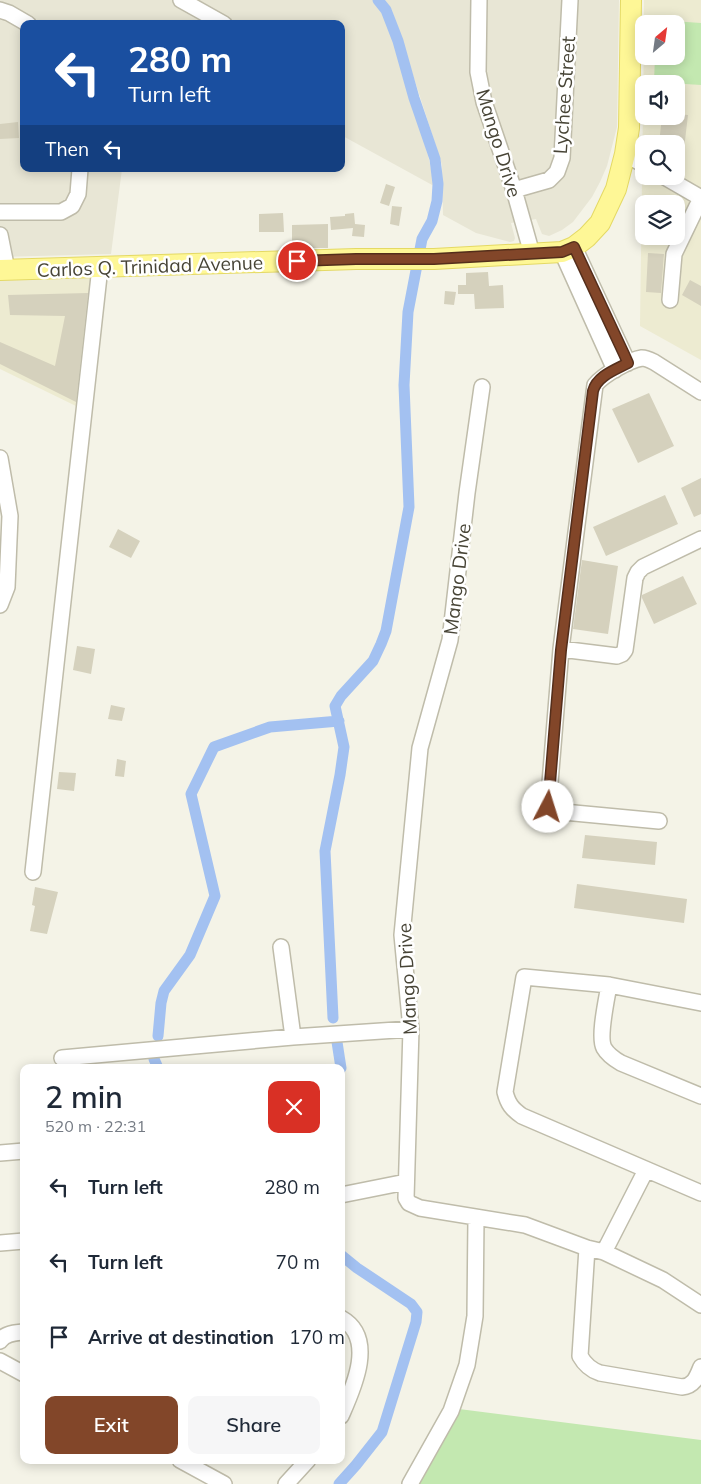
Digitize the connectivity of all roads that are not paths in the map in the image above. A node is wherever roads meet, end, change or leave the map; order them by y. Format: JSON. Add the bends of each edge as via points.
{"nodes":[{"id":1,"x":181,"y":0,"type":"edge"},
{"id":2,"x":479,"y":0,"type":"edge"},
{"id":3,"x":570,"y":0,"type":"edge"},
{"id":4,"x":630,"y":0,"type":"edge"},
{"id":5,"x":0,"y":10,"type":"edge"},
{"id":6,"x":21,"y":20,"type":"edge"},
{"id":7,"x":217,"y":20,"type":"edge"},
{"id":8,"x":625,"y":154,"type":"junction"},
{"id":9,"x":635,"y":160,"type":"edge"},
{"id":10,"x":80,"y":172,"type":"edge"},
{"id":11,"x":679,"y":185,"type":"edge"},
{"id":12,"x":514,"y":190,"type":"junction"},
{"id":13,"x":701,"y":198,"type":"edge"},
{"id":14,"x":0,"y":212,"type":"edge"},
{"id":15,"x":0,"y":235,"type":"edge"},
{"id":16,"x":568,"y":250,"type":"junction"},
{"id":17,"x":532,"y":254,"type":"junction"},
{"id":18,"x":100,"y":267,"type":"junction"},
{"id":19,"x":3,"y":270,"type":"edge"},
{"id":20,"x":670,"y":300,"type":"dead end"},
{"id":21,"x":622,"y":367,"type":"junction"},
{"id":22,"x":482,"y":387,"type":"dead end"},
{"id":23,"x":701,"y":392,"type":"edge"},
{"id":24,"x":0,"y":458,"type":"edge"},
{"id":25,"x":701,"y":539,"type":"edge"},
{"id":26,"x":0,"y":604,"type":"edge"},
{"id":27,"x":561,"y":650,"type":"junction"},
{"id":28,"x":659,"y":821,"type":"dead end"},
{"id":29,"x":33,"y":872,"type":"dead end"},
{"id":30,"x":280,"y":947,"type":"dead end"},
{"id":31,"x":609,"y":985,"type":"junction"},
{"id":32,"x":701,"y":1003,"type":"edge"},
{"id":33,"x":411,"y":1029,"type":"junction"},
{"id":34,"x":294,"y":1037,"type":"junction"},
{"id":35,"x":62,"y":1058,"type":"dead end"},
{"id":36,"x":701,"y":1096,"type":"edge"},
{"id":37,"x":20,"y":1152,"type":"edge"},
{"id":38,"x":0,"y":1154,"type":"edge"},
{"id":39,"x":646,"y":1170,"type":"junction"},
{"id":40,"x":406,"y":1182,"type":"junction"},
{"id":41,"x":701,"y":1193,"type":"edge"},
{"id":42,"x":345,"y":1194,"type":"edge"},
{"id":43,"x":476,"y":1218,"type":"junction"},
{"id":44,"x":20,"y":1241,"type":"edge"},
{"id":45,"x":0,"y":1243,"type":"edge"},
{"id":46,"x":587,"y":1248,"type":"junction"},
{"id":47,"x":604,"y":1252,"type":"junction"},
{"id":48,"x":701,"y":1305,"type":"edge"},
{"id":49,"x":345,"y":1321,"type":"edge"},
{"id":50,"x":20,"y":1332,"type":"edge"},
{"id":51,"x":0,"y":1341,"type":"edge"},
{"id":52,"x":0,"y":1361,"type":"edge"},
{"id":53,"x":701,"y":1367,"type":"edge"},
{"id":54,"x":20,"y":1372,"type":"edge"},
{"id":55,"x":345,"y":1407,"type":"edge"},
{"id":56,"x":187,"y":1464,"type":"edge"},
{"id":57,"x":304,"y":1464,"type":"edge"},
{"id":58,"x":224,"y":1484,"type":"edge"},
{"id":59,"x":286,"y":1484,"type":"edge"},
{"id":60,"x":410,"y":1484,"type":"edge"}],
"edges":[{"from":1,"to":7,"type":"street"},
{"from":2,"to":12,"type":"street","name":"Mango Drive","via":[[478,72],[484,102]]},
{"from":3,"to":12,"type":"street","name":"Lychee Street","via":[[562,158],[557,172],[549,180]]},
{"from":4,"to":8,"type":"main road","via":[[629,128]]},
{"from":5,"to":6,"type":"street"},
{"from":8,"to":9,"type":"street"},
{"from":8,"to":16,"type":"main road","via":[[616,189],[600,223]]},
{"from":10,"to":14,"type":"street","via":[[78,194],[72,206],[61,212]]},
{"from":11,"to":13,"type":"street"},
{"from":12,"to":17,"type":"street","name":"Mango Drive"},
{"from":13,"to":20,"type":"street","via":[[674,254]]},
{"from":15,"to":19,"type":"street"},
{"from":16,"to":17,"type":"main road","name":"Carlos Q. Trinidad Avenue"},
{"from":16,"to":21,"type":"street"},
{"from":17,"to":18,"type":"main road","name":"Carlos Q. Trinidad Avenue"},
{"from":18,"to":19,"type":"main road","name":"Carlos Q. Trinidad Avenue"},
{"from":18,"to":29,"type":"street"},
{"from":21,"to":23,"type":"street","via":[[642,358],[648,359]]},
{"from":21,"to":27,"type":"street","via":[[599,379],[593,391]]},
{"from":22,"to":33,"type":"street","name":"Mango Drive","via":[[450,640],[420,748],[402,935]]},
{"from":24,"to":26,"type":"street","via":[[10,516],[7,587]]},
{"from":25,"to":27,"type":"street","via":[[638,572],[622,654]]},
{"from":27,"to":28,"type":"street","via":[[548,807],[553,811]]},
{"from":30,"to":34,"type":"street"},
{"from":31,"to":32,"type":"street"},
{"from":31,"to":36,"type":"street","via":[[601,1036],[609,1055]]},
{"from":31,"to":39,"type":"street","via":[[524,977],[505,1092],[507,1102],[522,1116]]},
{"from":33,"to":34,"type":"street"},
{"from":33,"to":40,"type":"street","name":"Mango Drive"},
{"from":34,"to":35,"type":"street"},
{"from":37,"to":38,"type":"street"},
{"from":39,"to":41,"type":"street"},
{"from":39,"to":47,"type":"street"},
{"from":40,"to":42,"type":"street"},
{"from":40,"to":43,"type":"street","name":"Mango Drive","via":[[406,1198],[414,1206]]},
{"from":43,"to":46,"type":"street","name":"Mango Drive","via":[[525,1225]]},
{"from":43,"to":60,"type":"street","via":[[475,1316],[467,1365],[451,1411]]},
{"from":44,"to":45,"type":"street"},
{"from":46,"to":47,"type":"street","name":"Mango Drive"},
{"from":46,"to":53,"type":"street","via":[[580,1356],[587,1367],[600,1373],[682,1387],[694,1382]]},
{"from":47,"to":48,"type":"street","name":"Mango Drive","via":[[663,1280]]},
{"from":49,"to":55,"type":"street","via":[[355,1331],[360,1344],[360,1366]]},
{"from":50,"to":51,"type":"street","via":[[2,1337]]},
{"from":52,"to":54,"type":"street"},
{"from":56,"to":58,"type":"street"},
{"from":57,"to":59,"type":"street"}]}
